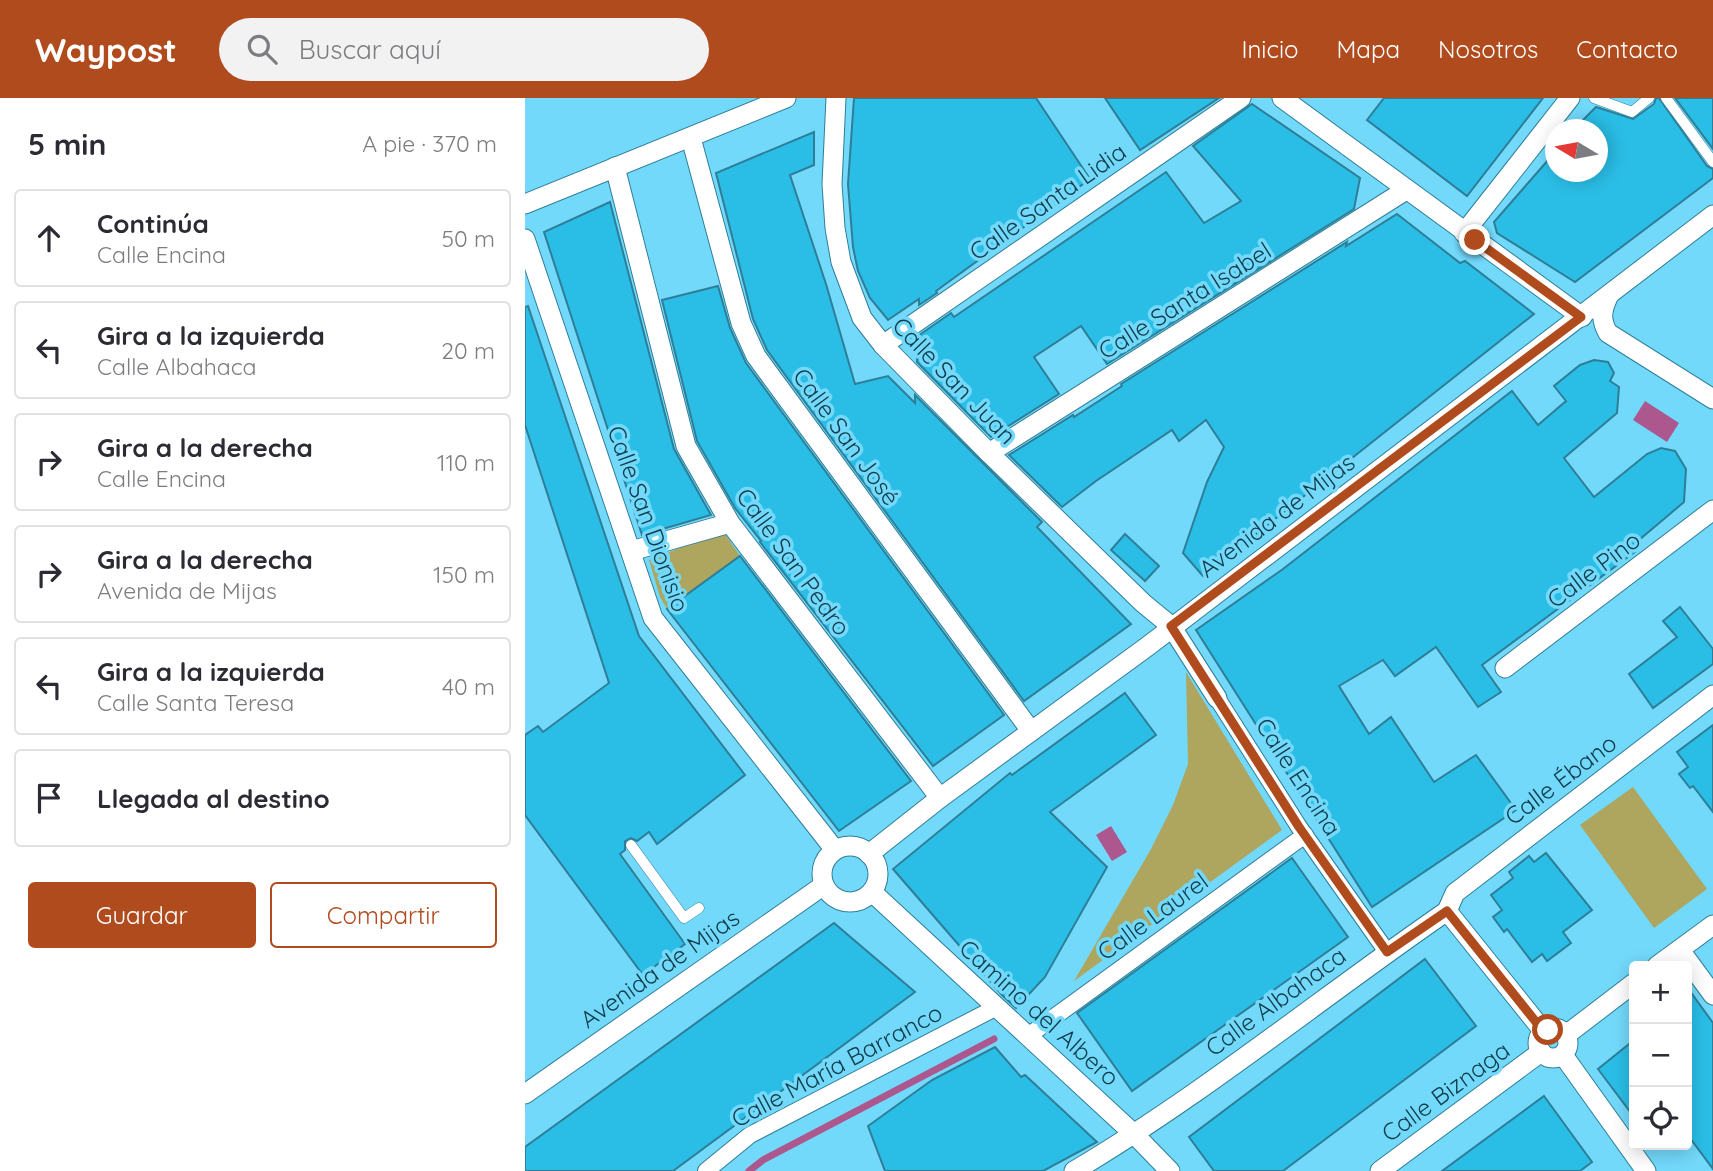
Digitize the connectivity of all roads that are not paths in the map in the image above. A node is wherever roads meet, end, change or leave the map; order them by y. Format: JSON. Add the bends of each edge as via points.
{"nodes":[{"id":1,"x":786,"y":98,"type":"edge"},
{"id":2,"x":1241,"y":98,"type":"edge"},
{"id":3,"x":1282,"y":98,"type":"edge"},
{"id":4,"x":1570,"y":98,"type":"edge"},
{"id":5,"x":1594,"y":98,"type":"edge"},
{"id":6,"x":1650,"y":98,"type":"edge"},
{"id":7,"x":1666,"y":98,"type":"edge"},
{"id":8,"x":834,"y":100,"type":"edge"},
{"id":9,"x":691,"y":138,"type":"junction"},
{"id":10,"x":1713,"y":162,"type":"edge"},
{"id":11,"x":615,"y":167,"type":"junction"},
{"id":12,"x":1406,"y":190,"type":"junction"},
{"id":13,"x":525,"y":204,"type":"edge"},
{"id":14,"x":1713,"y":215,"type":"edge"},
{"id":15,"x":1464,"y":233,"type":"junction"},
{"id":16,"x":525,"y":239,"type":"edge"},
{"id":17,"x":1608,"y":296,"type":"junction"},
{"id":18,"x":1581,"y":317,"type":"junction"},
{"id":19,"x":883,"y":345,"type":"junction"},
{"id":20,"x":1713,"y":399,"type":"edge"},
{"id":21,"x":989,"y":453,"type":"junction"},
{"id":22,"x":1713,"y":510,"type":"edge"},
{"id":23,"x":730,"y":523,"type":"junction"},
{"id":24,"x":631,"y":551,"type":"junction"},
{"id":25,"x":1171,"y":626,"type":"junction"},
{"id":26,"x":1505,"y":668,"type":"dead end"},
{"id":27,"x":1713,"y":695,"type":"edge"},
{"id":28,"x":1217,"y":698,"type":"joint"},
{"id":29,"x":1031,"y":731,"type":"junction"},
{"id":30,"x":940,"y":798,"type":"junction"},
{"id":31,"x":1305,"y":835,"type":"junction"},
{"id":32,"x":631,"y":845,"type":"dead end"},
{"id":33,"x":835,"y":850,"type":"junction"},
{"id":34,"x":869,"y":853,"type":"junction"},
{"id":35,"x":824,"y":885,"type":"junction"},
{"id":36,"x":872,"y":892,"type":"junction"},
{"id":37,"x":699,"y":908,"type":"dead end"},
{"id":38,"x":1447,"y":911,"type":"junction"},
{"id":39,"x":1713,"y":925,"type":"edge"},
{"id":40,"x":1680,"y":950,"type":"junction"},
{"id":41,"x":1387,"y":952,"type":"junction"},
{"id":42,"x":1664,"y":961,"type":"edge"},
{"id":43,"x":1629,"y":988,"type":"edge"},
{"id":44,"x":1713,"y":995,"type":"edge"},
{"id":45,"x":995,"y":1007,"type":"junction"},
{"id":46,"x":1544,"y":1032,"type":"junction"},
{"id":47,"x":1566,"y":1035,"type":"junction"},
{"id":48,"x":1028,"y":1036,"type":"junction"},
{"id":49,"x":1541,"y":1052,"type":"junction"},
{"id":50,"x":1563,"y":1055,"type":"junction"},
{"id":51,"x":525,"y":1094,"type":"edge"},
{"id":52,"x":1135,"y":1135,"type":"junction"},
{"id":53,"x":706,"y":1171,"type":"edge"},
{"id":54,"x":1074,"y":1171,"type":"edge"},
{"id":55,"x":1170,"y":1171,"type":"edge"},
{"id":56,"x":1380,"y":1171,"type":"edge"},
{"id":57,"x":1646,"y":1171,"type":"edge"}],
"edges":[{"from":1,"to":9,"type":"street"},
{"from":2,"to":19,"type":"street","name":"Calle Santa Lidia"},
{"from":3,"to":12,"type":"street"},
{"from":4,"to":15,"type":"street"},
{"from":5,"to":6,"type":"lane","via":[[1632,112]]},
{"from":7,"to":10,"type":"lane"},
{"from":8,"to":19,"type":"street","name":"Calle San Juan","via":[[832,184],[841,262],[862,318]]},
{"from":9,"to":11,"type":"street"},
{"from":9,"to":29,"type":"street","name":"Calle San José","via":[[741,323],[756,356]]},
{"from":11,"to":13,"type":"street"},
{"from":11,"to":23,"type":"street","name":"Calle San Pedro","via":[[686,446]]},
{"from":12,"to":15,"type":"street"},
{"from":12,"to":21,"type":"street","name":"Calle Santa Isabel"},
{"from":14,"to":17,"type":"street","name":"Avenida de Mijas"},
{"from":15,"to":18,"type":"street"},
{"from":16,"to":24,"type":"street","name":"Calle San Dionisio"},
{"from":17,"to":18,"type":"street","name":"Avenida de Mijas"},
{"from":17,"to":20,"type":"street","via":[[1603,323],[1608,333]]},
{"from":18,"to":25,"type":"street","name":"Avenida de Mijas"},
{"from":19,"to":21,"type":"street","name":"Calle San Juan"},
{"from":21,"to":25,"type":"street","name":"Calle San Juan"},
{"from":22,"to":26,"type":"street","name":"Calle Pino"},
{"from":23,"to":24,"type":"street"},
{"from":23,"to":30,"type":"street","name":"Calle San Pedro"},
{"from":24,"to":33,"type":"street","name":"Calle San Dionisio","via":[[653,618]]},
{"from":25,"to":28,"type":"street","name":"Calle Encina"},
{"from":25,"to":29,"type":"street","name":"Avenida de Mijas"},
{"from":27,"to":38,"type":"street","name":"Calle Ébano","via":[[1455,893]]},
{"from":28,"to":31,"type":"street","name":"Calle Encina"},
{"from":29,"to":30,"type":"street","name":"Avenida de Mijas"},
{"from":30,"to":34,"type":"street","name":"Avenida de Mijas"},
{"from":31,"to":41,"type":"street","name":"Calle Encina"},
{"from":31,"to":48,"type":"street","name":"Calle Laurel"},
{"from":32,"to":37,"type":"lane","via":[[684,918]]},
{"from":33,"to":34,"type":"street","via":[[856,846]]},
{"from":33,"to":35,"type":"street","via":[[824,862]]},
{"from":34,"to":36,"type":"street","via":[[878,871]]},
{"from":35,"to":36,"type":"street","via":[[832,897],[847,903],[863,900]]},
{"from":35,"to":51,"type":"street","name":"Avenida de Mijas"},
{"from":36,"to":45,"type":"street","name":"Camino del Albero"},
{"from":38,"to":41,"type":"street","name":"Calle Albahaca"},
{"from":38,"to":46,"type":"street"},
{"from":39,"to":40,"type":"street"},
{"from":40,"to":42,"type":"street"},
{"from":40,"to":44,"type":"street"},
{"from":41,"to":52,"type":"street","name":"Calle Albahaca"},
{"from":43,"to":47,"type":"street"},
{"from":45,"to":48,"type":"street","name":"Camino del Albero"},
{"from":45,"to":53,"type":"street","name":"Calle María Barranco","via":[[750,1135]]},
{"from":46,"to":47,"type":"street","via":[[1558,1029]]},
{"from":46,"to":49,"type":"street"},
{"from":47,"to":50,"type":"street"},
{"from":48,"to":52,"type":"street","name":"Camino del Albero"},
{"from":49,"to":50,"type":"street","via":[[1549,1058]]},
{"from":49,"to":56,"type":"street","name":"Calle Biznaga"},
{"from":50,"to":57,"type":"street"},
{"from":52,"to":54,"type":"street","name":"Calle Albahaca"},
{"from":52,"to":55,"type":"street","name":"Camino del Albero"}]}
